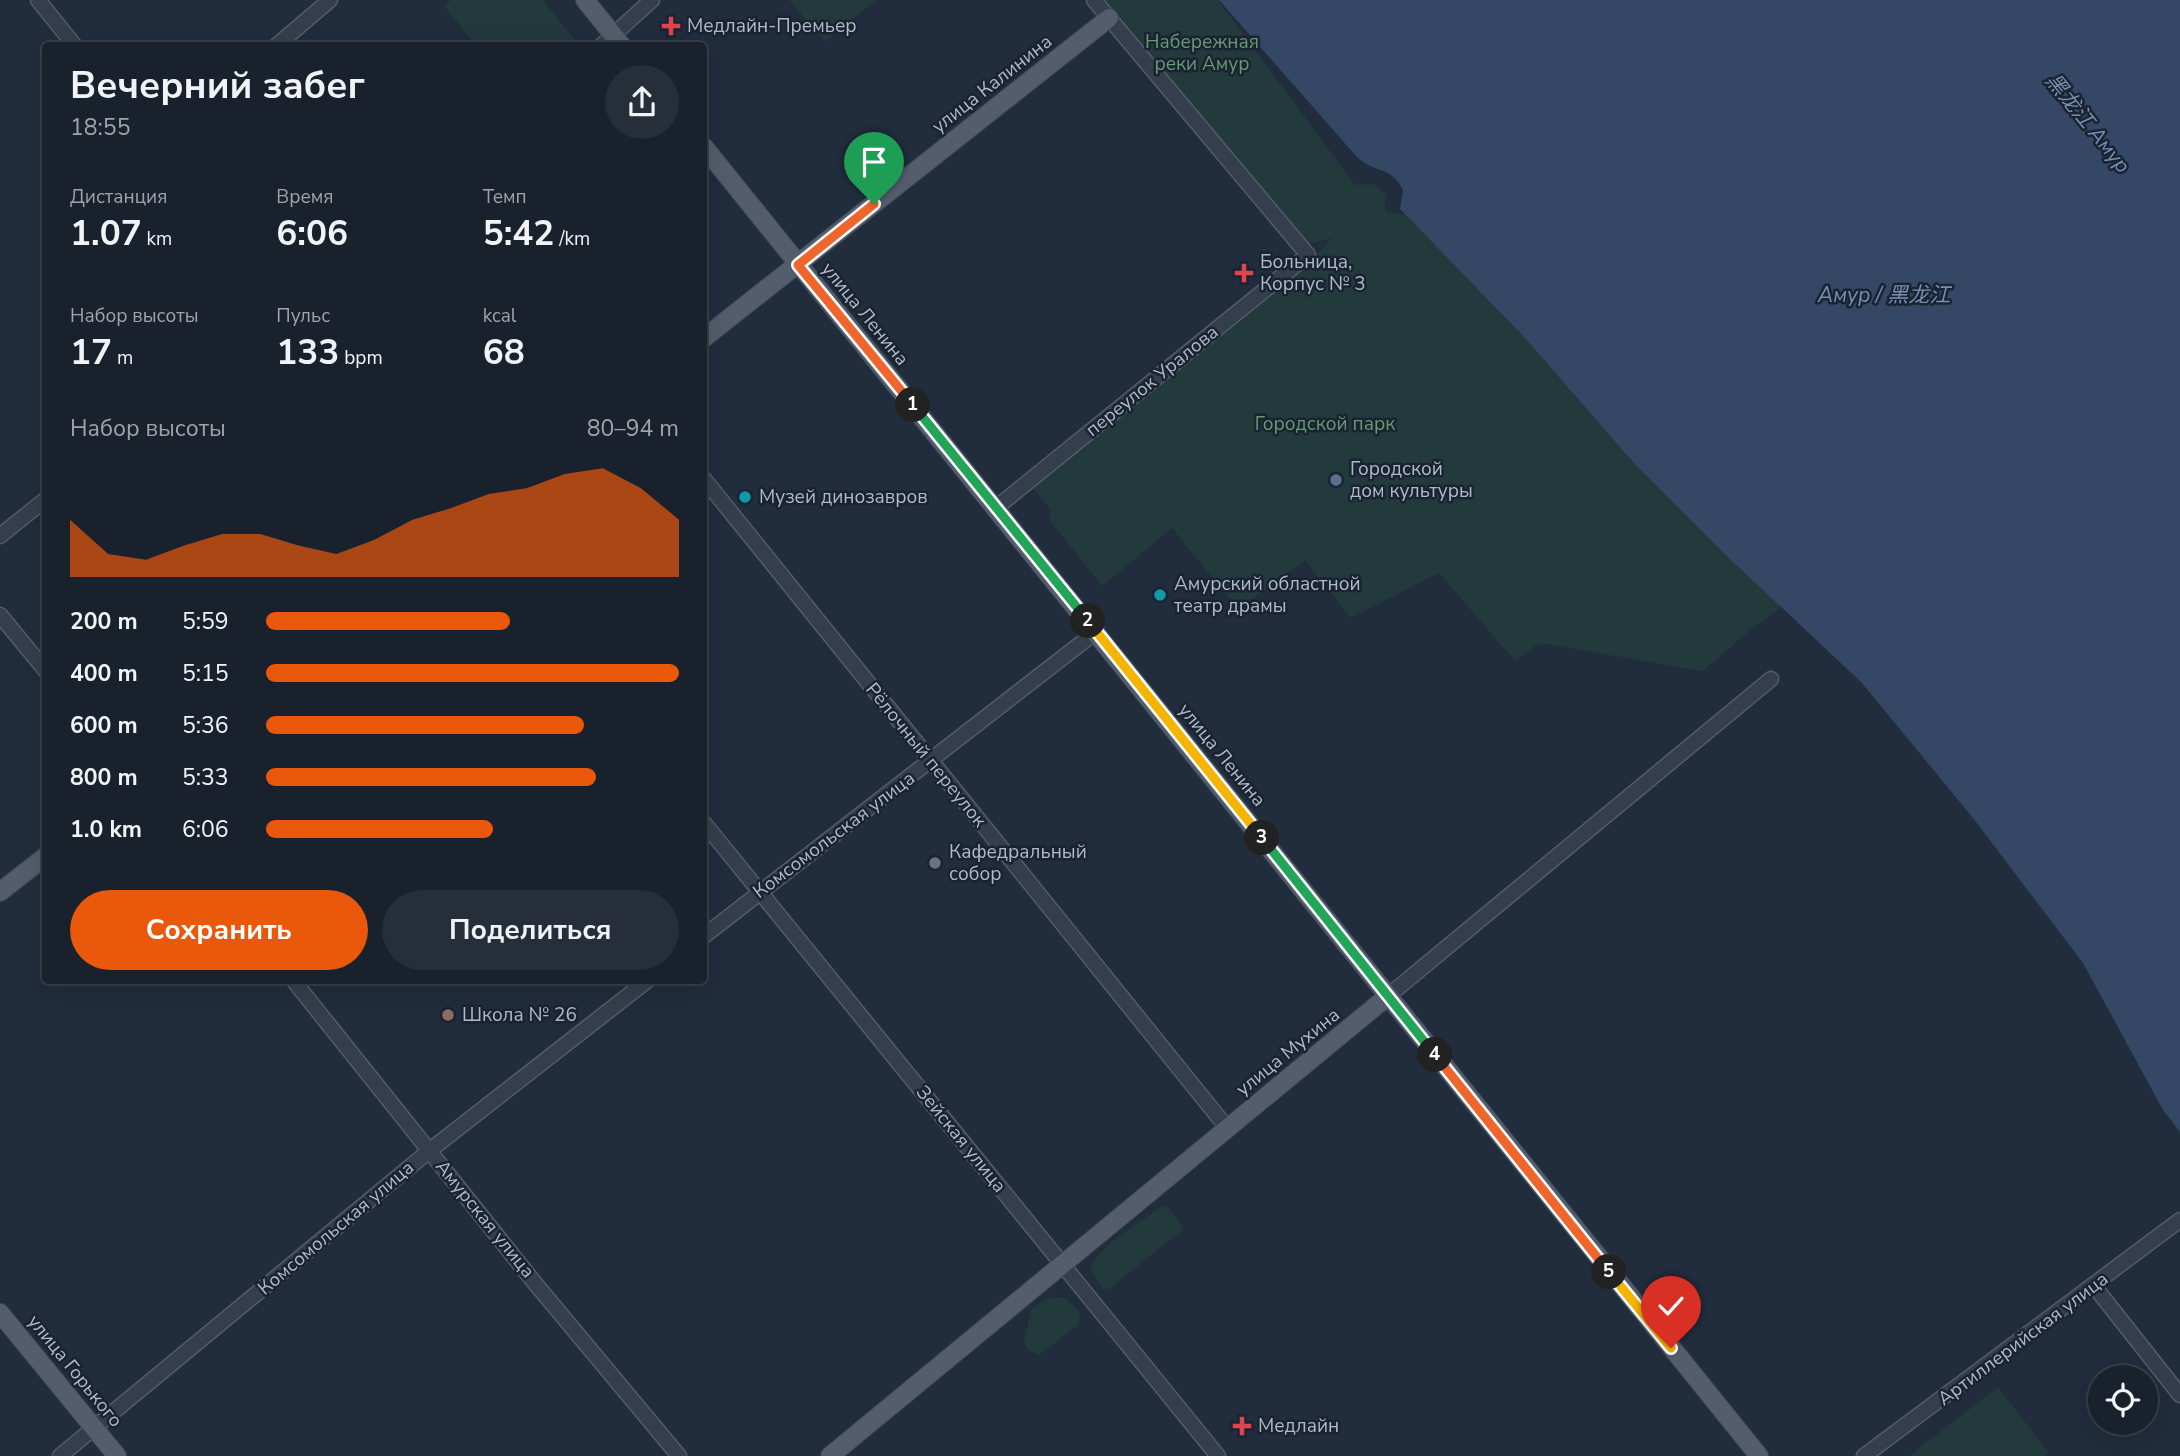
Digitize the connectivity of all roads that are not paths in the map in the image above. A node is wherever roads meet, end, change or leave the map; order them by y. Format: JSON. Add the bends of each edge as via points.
{"nodes":[{"id":1,"x":38,"y":0,"type":"edge"},
{"id":2,"x":330,"y":0,"type":"edge"},
{"id":3,"x":585,"y":0,"type":"edge"},
{"id":4,"x":652,"y":0,"type":"edge"},
{"id":5,"x":1094,"y":0,"type":"edge"},
{"id":6,"x":1109,"y":18,"type":"junction"},
{"id":7,"x":72,"y":42,"type":"edge"},
{"id":8,"x":281,"y":42,"type":"edge"},
{"id":9,"x":612,"y":42,"type":"edge"},
{"id":10,"x":707,"y":151,"type":"edge"},
{"id":11,"x":798,"y":265,"type":"junction"},
{"id":12,"x":707,"y":336,"type":"edge"},
{"id":13,"x":707,"y":483,"type":"edge"},
{"id":14,"x":42,"y":502,"type":"edge"},
{"id":15,"x":997,"y":507,"type":"junction"},
{"id":16,"x":0,"y":536,"type":"edge"},
{"id":17,"x":0,"y":615,"type":"edge"},
{"id":18,"x":1097,"y":631,"type":"junction"},
{"id":19,"x":42,"y":666,"type":"edge"},
{"id":20,"x":1771,"y":679,"type":"dead end"},
{"id":21,"x":930,"y":762,"type":"junction"},
{"id":22,"x":707,"y":827,"type":"edge"},
{"id":23,"x":42,"y":859,"type":"edge"},
{"id":24,"x":0,"y":892,"type":"edge"},
{"id":25,"x":761,"y":892,"type":"junction"},
{"id":26,"x":707,"y":934,"type":"edge"},
{"id":27,"x":296,"y":984,"type":"edge"},
{"id":28,"x":643,"y":984,"type":"edge"},
{"id":29,"x":1388,"y":996,"type":"junction"},
{"id":30,"x":1228,"y":1129,"type":"junction"},
{"id":31,"x":429,"y":1151,"type":"junction"},
{"id":32,"x":2180,"y":1220,"type":"edge"},
{"id":33,"x":1063,"y":1264,"type":"junction"},
{"id":34,"x":2094,"y":1286,"type":"junction"},
{"id":35,"x":0,"y":1313,"type":"edge"},
{"id":36,"x":2180,"y":1395,"type":"edge"},
{"id":37,"x":94,"y":1428,"type":"junction"},
{"id":38,"x":61,"y":1456,"type":"edge"},
{"id":39,"x":117,"y":1456,"type":"edge"},
{"id":40,"x":679,"y":1456,"type":"edge"},
{"id":41,"x":830,"y":1456,"type":"edge"},
{"id":42,"x":1218,"y":1456,"type":"edge"},
{"id":43,"x":1759,"y":1456,"type":"edge"},
{"id":44,"x":1864,"y":1456,"type":"edge"}],
"edges":[{"from":1,"to":7,"type":"street"},
{"from":2,"to":8,"type":"street"},
{"from":3,"to":9,"type":"main road"},
{"from":4,"to":9,"type":"street"},
{"from":5,"to":6,"type":"street"},
{"from":6,"to":11,"type":"main road","name":"улица Калинина"},
{"from":6,"to":15,"type":"street","name":"переулок Уралова","via":[[1308,255]]},
{"from":10,"to":11,"type":"main road","name":"улица Ленина"},
{"from":11,"to":12,"type":"main road","name":"улица Калинина"},
{"from":11,"to":15,"type":"main road","name":"улица Ленина"},
{"from":13,"to":21,"type":"street","name":"Рёлочный переулок"},
{"from":14,"to":16,"type":"street"},
{"from":15,"to":18,"type":"main road","name":"улица Ленина"},
{"from":17,"to":19,"type":"street"},
{"from":18,"to":21,"type":"street","name":"Комсомольская улица"},
{"from":18,"to":29,"type":"main road","name":"улица Ленина"},
{"from":20,"to":29,"type":"street","name":"улица Мухина"},
{"from":21,"to":25,"type":"street","name":"Комсомольская улица"},
{"from":21,"to":30,"type":"street","name":"Рёлочный переулок"},
{"from":22,"to":25,"type":"street","name":"Зейская улица"},
{"from":23,"to":24,"type":"main road"},
{"from":25,"to":26,"type":"street","name":"Комсомольская улица"},
{"from":25,"to":33,"type":"street","name":"Зейская улица"},
{"from":27,"to":31,"type":"street","name":"Амурская улица"},
{"from":28,"to":31,"type":"street","name":"Комсомольская улица"},
{"from":29,"to":30,"type":"main road","name":"улица Мухина"},
{"from":29,"to":43,"type":"main road","name":"улица Ленина"},
{"from":30,"to":33,"type":"main road","name":"улица Мухина"},
{"from":31,"to":37,"type":"street","name":"Комсомольская улица"},
{"from":31,"to":40,"type":"street","name":"Амурская улица"},
{"from":32,"to":34,"type":"street","name":"Артиллерийская улица"},
{"from":33,"to":41,"type":"main road","name":"улица Мухина"},
{"from":33,"to":42,"type":"street","name":"Зейская улица"},
{"from":34,"to":36,"type":"street"},
{"from":34,"to":44,"type":"street","name":"Артиллерийская улица"},
{"from":35,"to":37,"type":"main road","name":"улица Горького"},
{"from":37,"to":38,"type":"street","name":"Комсомольская улица"},
{"from":37,"to":39,"type":"main road","name":"улица Горького"}]}
